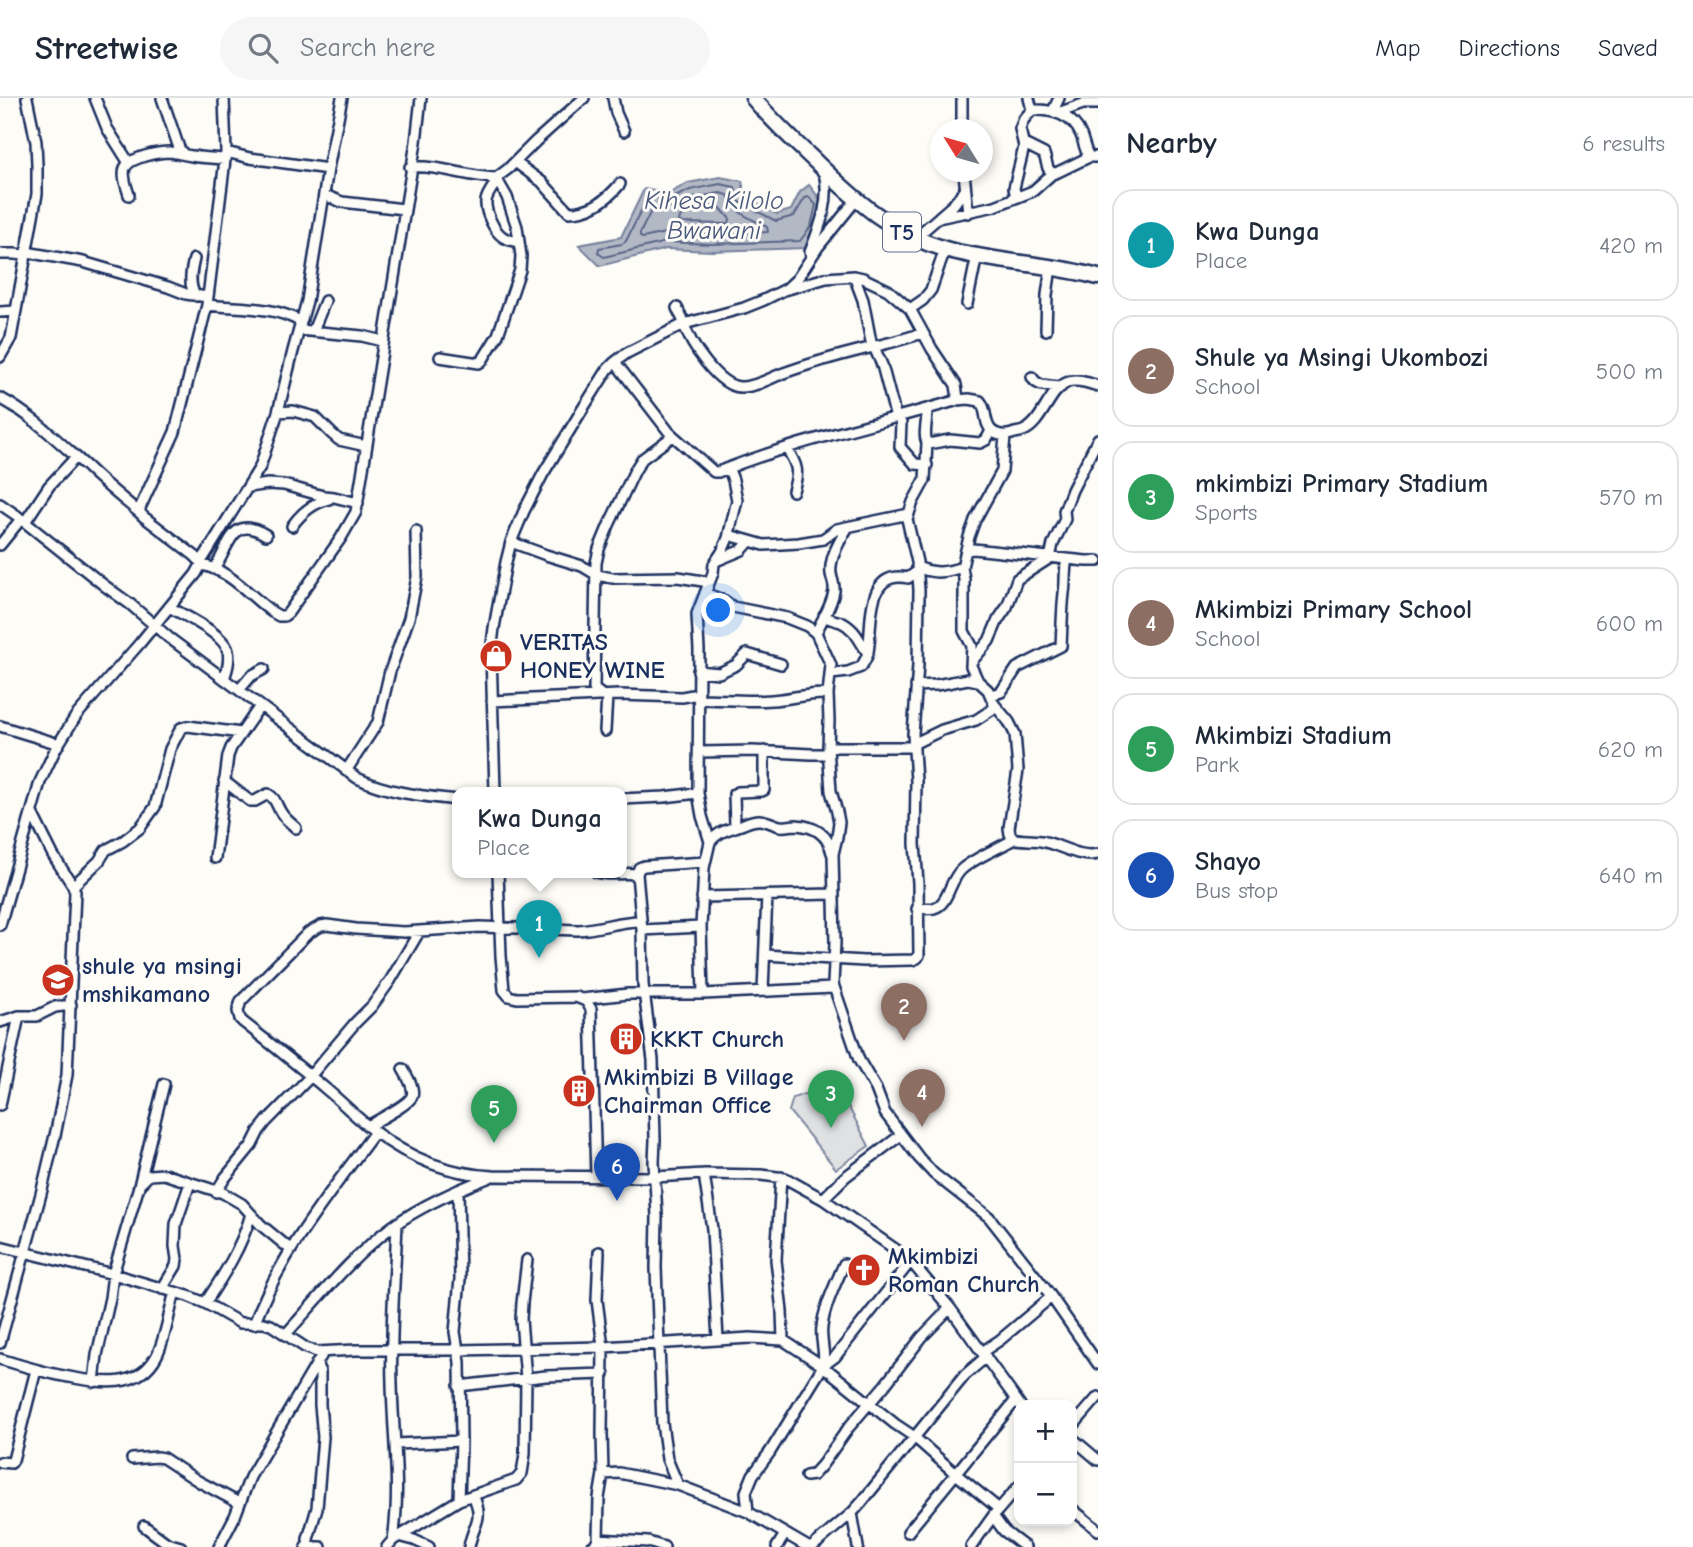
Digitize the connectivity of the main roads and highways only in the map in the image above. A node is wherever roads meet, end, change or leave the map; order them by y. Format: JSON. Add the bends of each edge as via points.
{"nodes":[{"id":1,"x":753,"y":98,"type":"edge"},
{"id":2,"x":1098,"y":277,"type":"edge"}],
"edges":[{"from":1,"to":2,"type":"highway","number":"T5","via":[[856,200],[888,224],[945,249]]}]}
